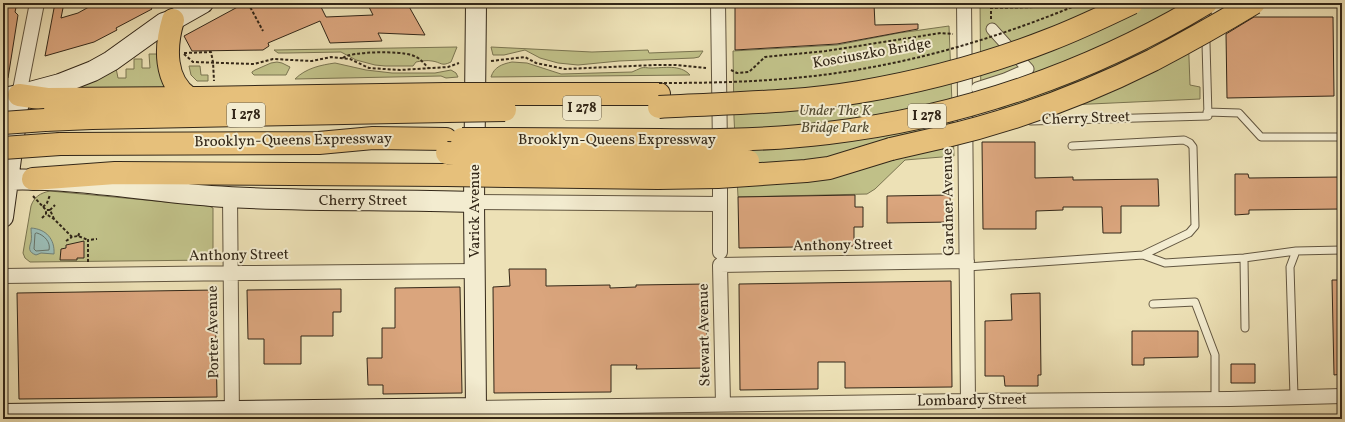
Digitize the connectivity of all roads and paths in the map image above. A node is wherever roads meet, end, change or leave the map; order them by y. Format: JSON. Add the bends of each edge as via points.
{"nodes":[{"id":1,"x":37,"y":3,"type":"edge"},
{"id":2,"x":203,"y":3,"type":"edge"},
{"id":3,"x":248,"y":3,"type":"edge"},
{"id":4,"x":476,"y":3,"type":"edge"},
{"id":5,"x":718,"y":3,"type":"edge"},
{"id":6,"x":964,"y":3,"type":"edge"},
{"id":7,"x":1082,"y":3,"type":"edge"},
{"id":8,"x":1132,"y":3,"type":"edge"},
{"id":9,"x":1205,"y":3,"type":"edge"},
{"id":10,"x":1254,"y":3,"type":"edge"},
{"id":11,"x":1038,"y":8,"type":"dead end"},
{"id":12,"x":176,"y":11,"type":"edge"},
{"id":13,"x":992,"y":29,"type":"joint"},
{"id":14,"x":263,"y":31,"type":"dead end"},
{"id":15,"x":343,"y":58,"type":"junction"},
{"id":16,"x":475,"y":61,"type":"junction"},
{"id":17,"x":214,"y":62,"type":"junction"},
{"id":18,"x":428,"y":68,"type":"junction"},
{"id":19,"x":214,"y":84,"type":"dead end"},
{"id":20,"x":976,"y":88,"type":"dead end"},
{"id":21,"x":659,"y":94,"type":"junction"},
{"id":22,"x":11,"y":97,"type":"edge"},
{"id":23,"x":189,"y":98,"type":"junction"},
{"id":24,"x":447,"y":103,"type":"junction"},
{"id":25,"x":1208,"y":114,"type":"junction"},
{"id":26,"x":1019,"y":121,"type":"joint"},
{"id":27,"x":966,"y":122,"type":"junction"},
{"id":28,"x":3,"y":123,"type":"edge"},
{"id":29,"x":1342,"y":137,"type":"edge"},
{"id":30,"x":1072,"y":146,"type":"dead end"},
{"id":31,"x":3,"y":148,"type":"edge"},
{"id":32,"x":506,"y":157,"type":"junction"},
{"id":33,"x":658,"y":160,"type":"junction"},
{"id":34,"x":6,"y":180,"type":"edge"},
{"id":35,"x":33,"y":187,"type":"junction"},
{"id":36,"x":51,"y":192,"type":"dead end"},
{"id":37,"x":230,"y":197,"type":"junction"},
{"id":38,"x":474,"y":202,"type":"junction"},
{"id":39,"x":56,"y":204,"type":"dead end"},
{"id":40,"x":720,"y":204,"type":"junction"},
{"id":41,"x":43,"y":207,"type":"junction"},
{"id":42,"x":46,"y":210,"type":"junction"},
{"id":43,"x":50,"y":210,"type":"junction"},
{"id":44,"x":46,"y":214,"type":"junction"},
{"id":45,"x":3,"y":217,"type":"edge"},
{"id":46,"x":42,"y":218,"type":"dead end"},
{"id":47,"x":54,"y":219,"type":"junction"},
{"id":48,"x":80,"y":232,"type":"dead end"},
{"id":49,"x":78,"y":236,"type":"junction"},
{"id":50,"x":72,"y":237,"type":"junction"},
{"id":51,"x":97,"y":239,"type":"dead end"},
{"id":52,"x":88,"y":240,"type":"junction"},
{"id":53,"x":66,"y":241,"type":"dead end"},
{"id":54,"x":1342,"y":250,"type":"edge"},
{"id":55,"x":1296,"y":251,"type":"junction"},
{"id":56,"x":1143,"y":255,"type":"junction"},
{"id":57,"x":1244,"y":258,"type":"junction"},
{"id":58,"x":720,"y":259,"type":"junction"},
{"id":59,"x":88,"y":263,"type":"dead end"},
{"id":60,"x":967,"y":264,"type":"junction"},
{"id":61,"x":475,"y":271,"type":"junction"},
{"id":62,"x":230,"y":273,"type":"junction"},
{"id":63,"x":3,"y":276,"type":"edge"},
{"id":64,"x":1153,"y":304,"type":"dead end"},
{"id":65,"x":1245,"y":328,"type":"dead end"},
{"id":66,"x":1294,"y":396,"type":"junction"},
{"id":67,"x":1342,"y":396,"type":"edge"},
{"id":68,"x":1215,"y":399,"type":"junction"},
{"id":69,"x":968,"y":401,"type":"junction"},
{"id":70,"x":723,"y":404,"type":"junction"},
{"id":71,"x":476,"y":413,"type":"edge"},
{"id":72,"x":3,"y":414,"type":"edge"},
{"id":73,"x":232,"y":415,"type":"edge"}],
"edges":[{"from":1,"to":22,"type":"street"},
{"from":2,"to":12,"type":"main road"},
{"from":3,"to":14,"type":"path"},
{"from":4,"to":16,"type":"main road","name":"Varick Avenue"},
{"from":5,"to":40,"type":"street","name":"Stewart Avenue"},
{"from":6,"to":27,"type":"street","name":"Gardner Avenue"},
{"from":7,"to":21,"type":"path","name":"Kosciuszko Bridge","bridge":true,"via":[[975,43],[920,57],[832,74],[696,83]]},
{"from":8,"to":21,"type":"highway","name":"Brooklyn-Queens Expressway","number":"I 278","bridge":true,"via":[[1086,25],[1007,55],[946,74],[858,92],[774,100]]},
{"from":9,"to":25,"type":"lane"},
{"from":9,"to":33,"type":"highway","name":"Brooklyn-Queens Expressway","number":"I 278","bridge":true,"via":[[1152,33],[1087,64],[1016,91],[951,110],[828,134],[735,140]]},
{"from":10,"to":33,"type":"highway","number":"I 278","bridge":true,"via":[[1152,60],[1073,96],[983,127],[891,149],[829,168],[733,176]]},
{"from":11,"to":13,"type":"path","via":[[991,8]]},
{"from":12,"to":22,"type":"main road","via":[[164,23],[93,71],[70,81]]},
{"from":12,"to":23,"type":"highway","via":[[170,32],[171,76],[180,91]]},
{"from":13,"to":20,"type":"street","via":[[1028,69]]},
{"from":15,"to":17,"type":"path","via":[[331,57],[312,61],[273,59],[254,64]]},
{"from":15,"to":18,"type":"path","via":[[369,68]]},
{"from":15,"to":18,"type":"path","via":[[357,53],[410,54],[420,58]]},
{"from":16,"to":18,"type":"path"},
{"from":16,"to":38,"type":"main road","name":"Varick Avenue"},
{"from":17,"to":17,"type":"path","via":[[211,52],[183,53],[193,62]]},
{"from":17,"to":19,"type":"path"},
{"from":21,"to":24,"type":"highway","name":"Brooklyn-Queens Expressway","number":"I 278","bridge":true},
{"from":22,"to":23,"type":"highway"},
{"from":22,"to":34,"type":"main road"},
{"from":23,"to":24,"type":"highway"},
{"from":24,"to":28,"type":"highway","name":"Brooklyn-Queens Expressway","number":"I 278","bridge":true},
{"from":25,"to":26,"type":"lane","name":"Cherry Street"},
{"from":25,"to":29,"type":"lane","name":"Cherry Street","via":[[1240,113],[1261,137]]},
{"from":26,"to":27,"type":"street","name":"Cherry Street"},
{"from":27,"to":60,"type":"street","name":"Gardner Avenue"},
{"from":30,"to":56,"type":"lane","via":[[1184,140],[1190,142],[1193,148],[1195,226],[1189,233]]},
{"from":31,"to":32,"type":"highway","name":"Brooklyn-Queens Expressway","number":"I 278","bridge":true,"via":[[60,144],[319,143],[372,152],[446,146]]},
{"from":32,"to":33,"type":"highway","number":"I 278"},
{"from":32,"to":35,"type":"highway","bridge":true,"via":[[447,175],[122,173]]},
{"from":34,"to":35,"type":"main road","name":"Cherry Street"},
{"from":34,"to":45,"type":"main road"},
{"from":35,"to":37,"type":"main road","name":"Cherry Street"},
{"from":35,"to":41,"type":"path"},
{"from":36,"to":41,"type":"path"},
{"from":37,"to":38,"type":"main road","name":"Cherry Street"},
{"from":37,"to":62,"type":"street","name":"Porter Avenue"},
{"from":38,"to":40,"type":"street","name":"Cherry Street"},
{"from":38,"to":61,"type":"main road","name":"Varick Avenue"},
{"from":39,"to":43,"type":"path"},
{"from":40,"to":58,"type":"street","name":"Stewart Avenue"},
{"from":41,"to":42,"type":"path"},
{"from":42,"to":43,"type":"path"},
{"from":42,"to":44,"type":"path"},
{"from":43,"to":47,"type":"path"},
{"from":44,"to":46,"type":"path"},
{"from":44,"to":47,"type":"path"},
{"from":47,"to":50,"type":"path"},
{"from":48,"to":49,"type":"path"},
{"from":49,"to":50,"type":"path"},
{"from":49,"to":52,"type":"path"},
{"from":50,"to":53,"type":"path"},
{"from":51,"to":52,"type":"path"},
{"from":52,"to":59,"type":"path"},
{"from":54,"to":55,"type":"lane"},
{"from":55,"to":57,"type":"lane"},
{"from":55,"to":66,"type":"lane","via":[[1290,266]]},
{"from":56,"to":57,"type":"lane","via":[[1165,263]]},
{"from":56,"to":60,"type":"lane"},
{"from":57,"to":65,"type":"lane"},
{"from":58,"to":60,"type":"street","name":"Anthony Street"},
{"from":58,"to":70,"type":"street","name":"Stewart Avenue"},
{"from":60,"to":69,"type":"street","name":"Gardner Avenue"},
{"from":61,"to":62,"type":"street","name":"Anthony Street"},
{"from":61,"to":71,"type":"main road","name":"Varick Avenue"},
{"from":62,"to":63,"type":"street","name":"Anthony Street"},
{"from":62,"to":73,"type":"street","name":"Porter Avenue"},
{"from":64,"to":68,"type":"lane","via":[[1195,302],[1215,355]]},
{"from":66,"to":67,"type":"street","name":"Lombardy Street"},
{"from":66,"to":68,"type":"street","name":"Lombardy Street"},
{"from":68,"to":69,"type":"street","name":"Lombardy Street"},
{"from":69,"to":70,"type":"street","name":"Lombardy Street"},
{"from":70,"to":71,"type":"street","name":"Lombardy Street"},
{"from":71,"to":73,"type":"main road","name":"Lombardy Street"},
{"from":72,"to":73,"type":"main road","name":"Lombardy Street"}]}
